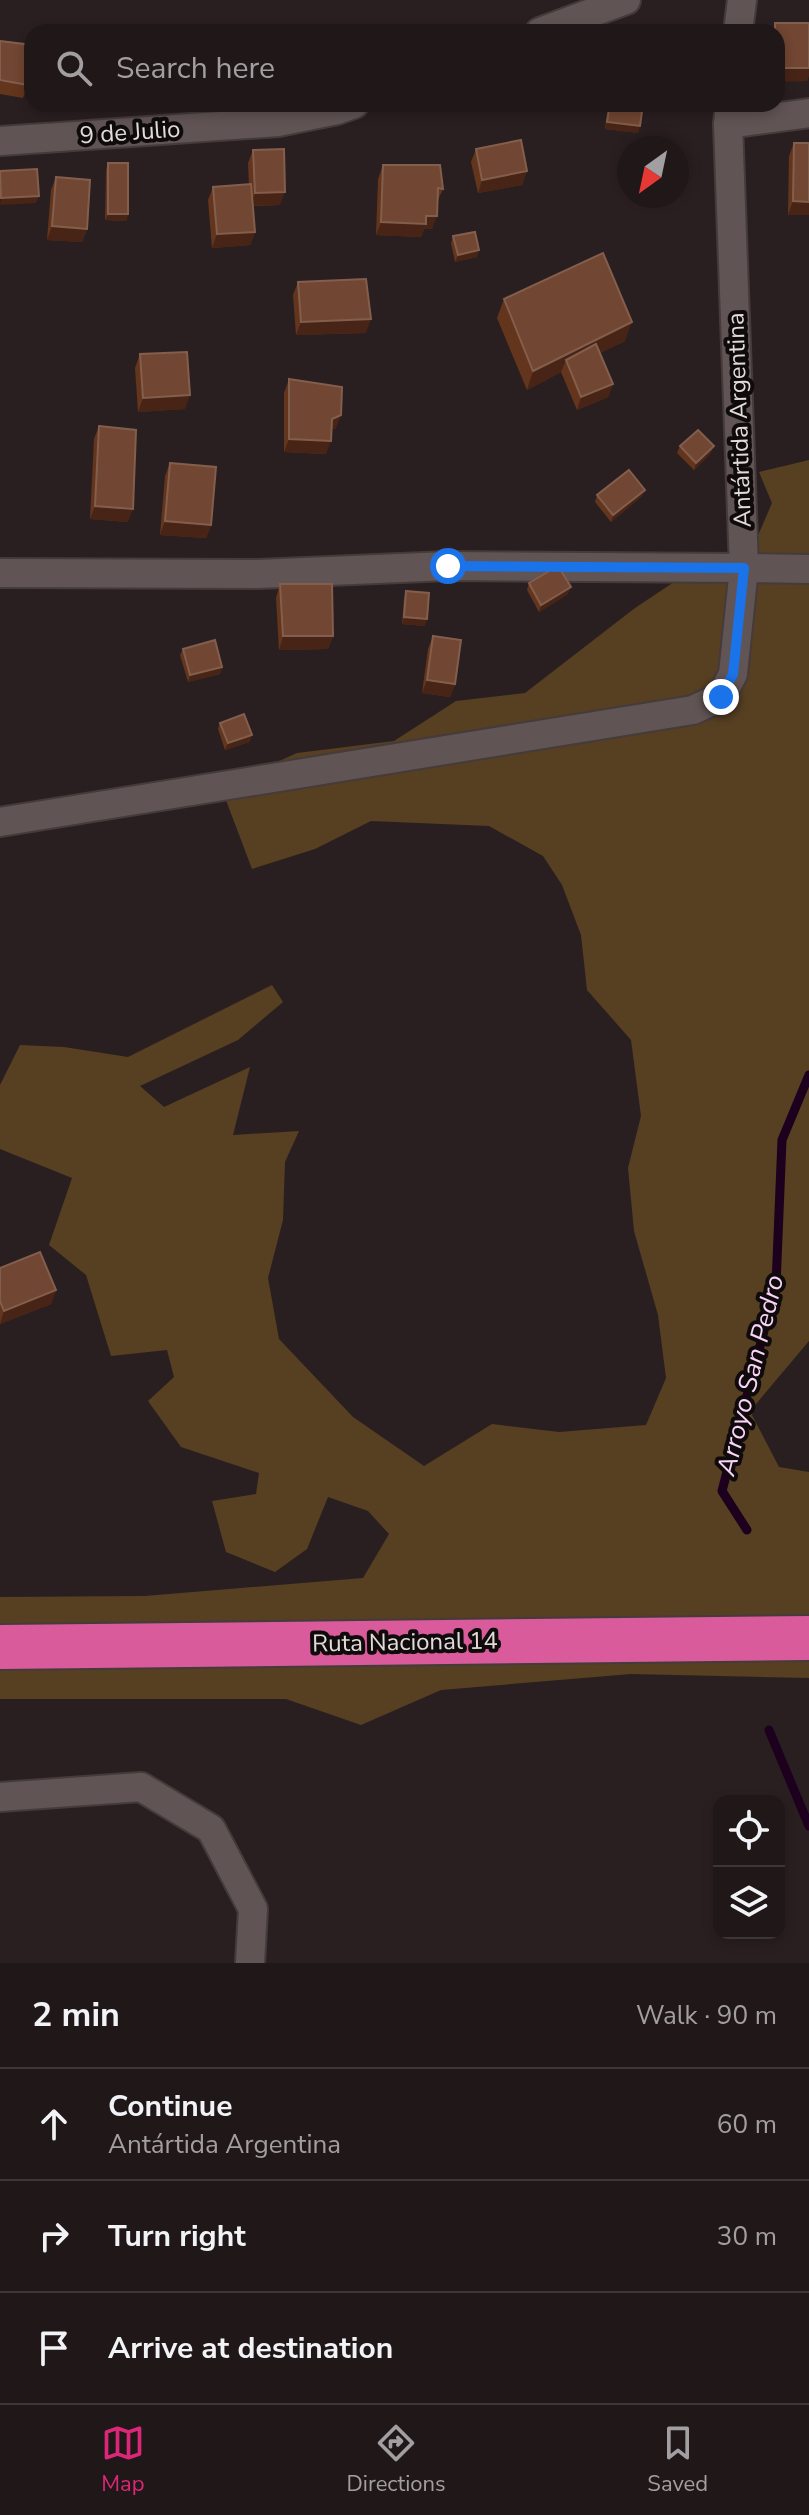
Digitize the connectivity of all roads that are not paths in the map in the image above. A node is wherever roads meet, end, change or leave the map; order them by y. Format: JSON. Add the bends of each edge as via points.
{"nodes":[{"id":1,"x":626,"y":0,"type":"edge"},
{"id":2,"x":742,"y":0,"type":"edge"},
{"id":3,"x":562,"y":24,"type":"edge"},
{"id":4,"x":739,"y":24,"type":"edge"},
{"id":5,"x":327,"y":112,"type":"edge"},
{"id":6,"x":809,"y":113,"type":"edge"},
{"id":7,"x":729,"y":114,"type":"edge"},
{"id":8,"x":0,"y":141,"type":"edge"},
{"id":9,"x":744,"y":568,"type":"junction"},
{"id":10,"x":809,"y":569,"type":"edge"},
{"id":11,"x":0,"y":573,"type":"edge"},
{"id":12,"x":0,"y":822,"type":"edge"},
{"id":13,"x":809,"y":1638,"type":"edge"},
{"id":14,"x":0,"y":1647,"type":"edge"},
{"id":15,"x":0,"y":1797,"type":"edge"},
{"id":16,"x":250,"y":1963,"type":"edge"}],
"edges":[{"from":1,"to":3,"type":"street"},
{"from":2,"to":4,"type":"street"},
{"from":5,"to":8,"type":"street","name":"9 de Julio","via":[[278,122]]},
{"from":6,"to":7,"type":"street"},
{"from":7,"to":9,"type":"street","name":"Antártida Argentina"},
{"from":9,"to":10,"type":"street"},
{"from":9,"to":11,"type":"street"},
{"from":9,"to":12,"type":"street","name":"Antártida Argentina","via":[[733,674],[721,697],[693,710]]},
{"from":13,"to":14,"type":"highway","name":"Ruta Nacional 14"},
{"from":15,"to":16,"type":"street","via":[[141,1787],[211,1829],[253,1909]]}]}
